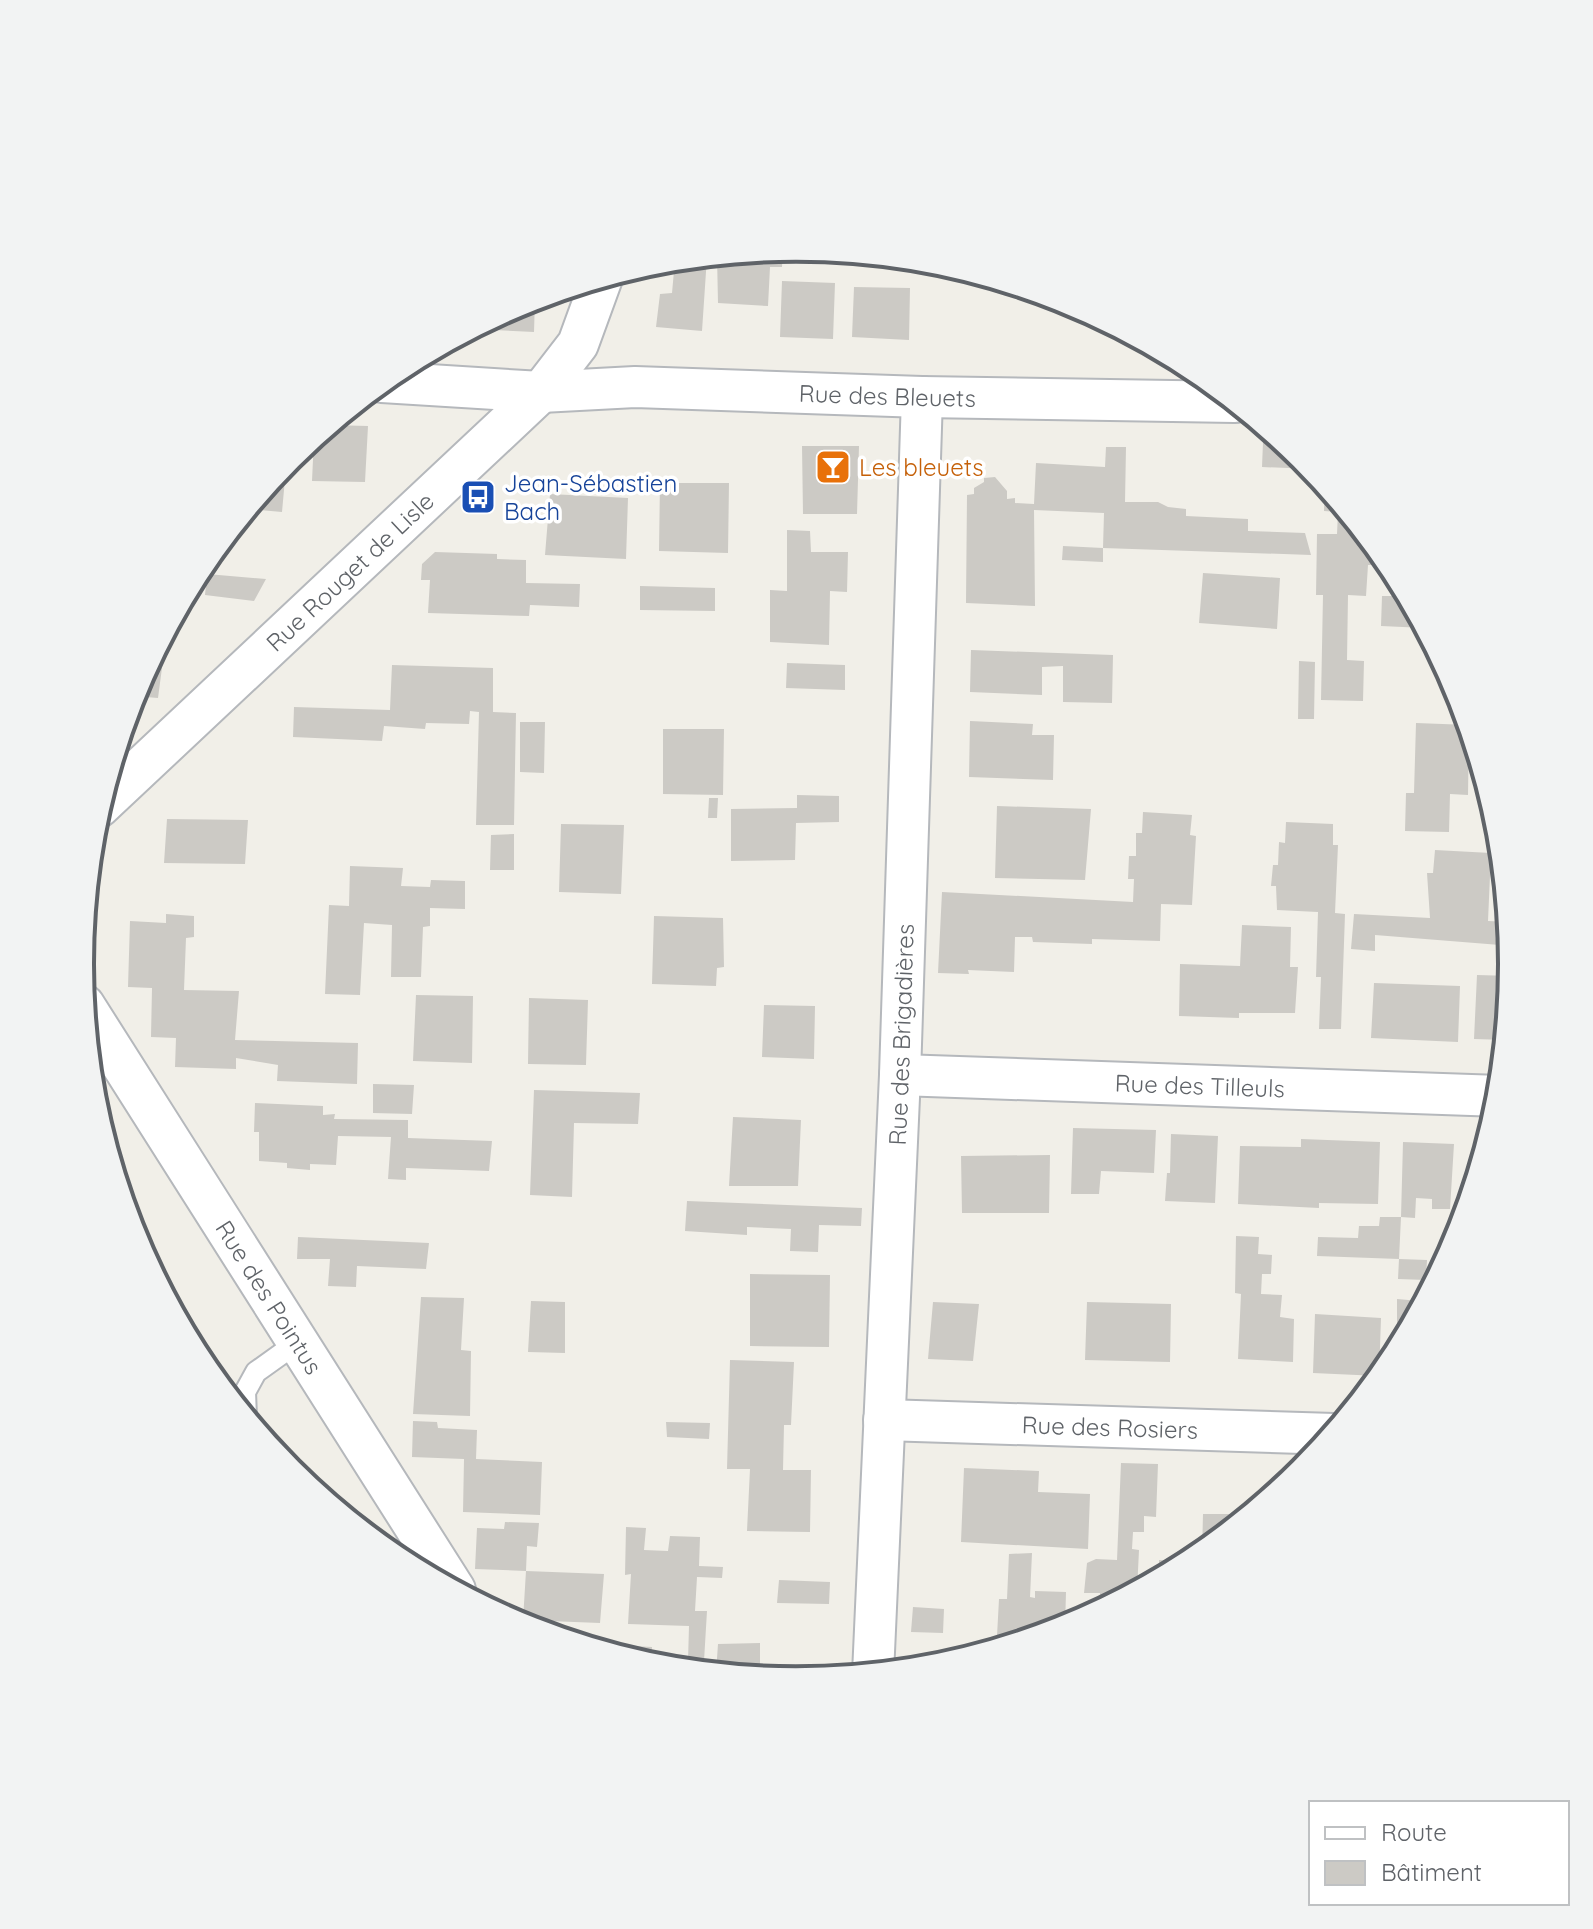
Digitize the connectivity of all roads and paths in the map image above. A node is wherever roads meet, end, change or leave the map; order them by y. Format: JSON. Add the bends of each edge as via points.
{"nodes":[{"id":1,"x":597,"y":291,"type":"edge"},
{"id":2,"x":402,"y":383,"type":"edge"},
{"id":3,"x":541,"y":392,"type":"junction"},
{"id":4,"x":922,"y":397,"type":"junction"},
{"id":5,"x":1217,"y":402,"type":"edge"},
{"id":6,"x":116,"y":791,"type":"edge"},
{"id":7,"x":97,"y":1026,"type":"edge"},
{"id":8,"x":900,"y":1075,"type":"junction"},
{"id":9,"x":1487,"y":1096,"type":"edge"},
{"id":10,"x":298,"y":1342,"type":"junction"},
{"id":11,"x":245,"y":1400,"type":"edge"},
{"id":12,"x":884,"y":1420,"type":"junction"},
{"id":13,"x":1320,"y":1434,"type":"edge"},
{"id":14,"x":444,"y":1572,"type":"edge"},
{"id":15,"x":874,"y":1662,"type":"edge"}],
"edges":[{"from":1,"to":3,"type":"street","name":"Rue Rouget de Lisle","via":[[578,344]]},
{"from":2,"to":3,"type":"street","name":"Rue des Bleuets"},
{"from":3,"to":4,"type":"street","name":"Rue des Bleuets","via":[[635,387]]},
{"from":3,"to":6,"type":"street","name":"Rue Rouget de Lisle"},
{"from":4,"to":5,"type":"street","name":"Rue des Bleuets"},
{"from":4,"to":8,"type":"street","name":"Rue des Brigadières"},
{"from":7,"to":10,"type":"street","name":"Rue des Pointus"},
{"from":8,"to":9,"type":"street","name":"Rue des Tilleuls"},
{"from":8,"to":12,"type":"street","name":"Rue des Brigadières"},
{"from":10,"to":11,"type":"lane","via":[[256,1372]]},
{"from":10,"to":14,"type":"street","name":"Rue des Pointus"},
{"from":12,"to":13,"type":"street","name":"Rue des Rosiers"},
{"from":12,"to":15,"type":"street","name":"Rue des Brigadières"}]}
